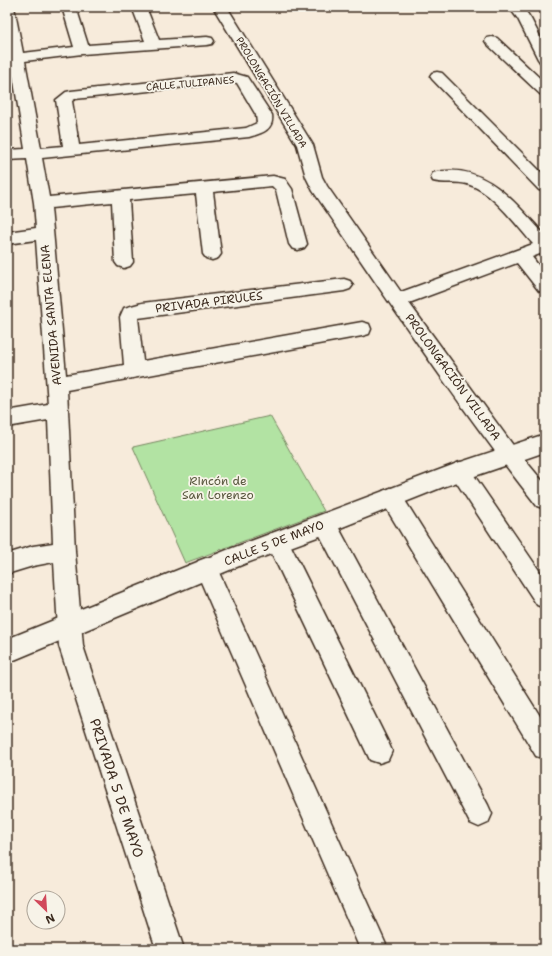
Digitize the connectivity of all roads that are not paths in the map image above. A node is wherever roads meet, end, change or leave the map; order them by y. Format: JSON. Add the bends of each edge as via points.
{"nodes":[{"id":1,"x":7,"y":7,"type":"edge"},
{"id":2,"x":69,"y":7,"type":"edge"},
{"id":3,"x":139,"y":7,"type":"edge"},
{"id":4,"x":220,"y":7,"type":"edge"},
{"id":5,"x":516,"y":7,"type":"edge"},
{"id":6,"x":207,"y":41,"type":"dead end"},
{"id":7,"x":492,"y":41,"type":"dead end"},
{"id":8,"x":153,"y":44,"type":"junction"},
{"id":9,"x":82,"y":50,"type":"junction"},
{"id":10,"x":12,"y":58,"type":"edge"},
{"id":11,"x":545,"y":59,"type":"edge"},
{"id":12,"x":437,"y":76,"type":"dead end"},
{"id":13,"x":545,"y":91,"type":"edge"},
{"id":14,"x":72,"y":150,"type":"junction"},
{"id":15,"x":34,"y":154,"type":"junction"},
{"id":16,"x":7,"y":155,"type":"edge"},
{"id":17,"x":439,"y":177,"type":"dead end"},
{"id":18,"x":545,"y":186,"type":"edge"},
{"id":19,"x":204,"y":189,"type":"junction"},
{"id":20,"x":120,"y":197,"type":"junction"},
{"id":21,"x":42,"y":204,"type":"junction"},
{"id":22,"x":44,"y":233,"type":"junction"},
{"id":23,"x":7,"y":238,"type":"edge"},
{"id":24,"x":298,"y":244,"type":"dead end"},
{"id":25,"x":545,"y":246,"type":"edge"},
{"id":26,"x":212,"y":254,"type":"dead end"},
{"id":27,"x":521,"y":256,"type":"junction"},
{"id":28,"x":124,"y":262,"type":"dead end"},
{"id":29,"x":344,"y":285,"type":"dead end"},
{"id":30,"x":545,"y":287,"type":"edge"},
{"id":31,"x":397,"y":300,"type":"junction"},
{"id":32,"x":362,"y":329,"type":"dead end"},
{"id":33,"x":134,"y":370,"type":"junction"},
{"id":34,"x":57,"y":384,"type":"junction"},
{"id":35,"x":59,"y":410,"type":"junction"},
{"id":36,"x":7,"y":419,"type":"edge"},
{"id":37,"x":545,"y":443,"type":"edge"},
{"id":38,"x":508,"y":454,"type":"junction"},
{"id":39,"x":460,"y":471,"type":"junction"},
{"id":40,"x":391,"y":497,"type":"junction"},
{"id":41,"x":545,"y":500,"type":"edge"},
{"id":42,"x":325,"y":524,"type":"junction"},
{"id":43,"x":277,"y":541,"type":"junction"},
{"id":44,"x":64,"y":551,"type":"junction"},
{"id":45,"x":7,"y":564,"type":"edge"},
{"id":46,"x":206,"y":568,"type":"junction"},
{"id":47,"x":545,"y":598,"type":"edge"},
{"id":48,"x":71,"y":626,"type":"junction"},
{"id":49,"x":7,"y":651,"type":"edge"},
{"id":50,"x":545,"y":747,"type":"edge"},
{"id":51,"x":379,"y":752,"type":"dead end"},
{"id":52,"x":479,"y":814,"type":"dead end"},
{"id":53,"x":170,"y":949,"type":"edge"},
{"id":54,"x":374,"y":949,"type":"edge"}],
"edges":[{"from":1,"to":10,"type":"street","name":"AVENIDA SANTA ELENA"},
{"from":2,"to":9,"type":"street"},
{"from":3,"to":8,"type":"street"},
{"from":4,"to":31,"type":"street","name":"PROLONGACIÓN VILLADA","via":[[305,145],[319,187]]},
{"from":5,"to":11,"type":"street","via":[[527,22]]},
{"from":6,"to":8,"type":"street"},
{"from":7,"to":13,"type":"street"},
{"from":8,"to":9,"type":"street"},
{"from":9,"to":10,"type":"street"},
{"from":10,"to":15,"type":"street","name":"AVENIDA SANTA ELENA"},
{"from":12,"to":18,"type":"street"},
{"from":14,"to":14,"type":"street","name":"CALLE TULIPANES","via":[[64,100],[71,95],[233,78],[242,80],[264,115],[263,126],[249,132]]},
{"from":14,"to":15,"type":"street","name":"CALLE TULIPANES"},
{"from":15,"to":16,"type":"street","name":"CALLE TULIPANES"},
{"from":15,"to":21,"type":"street","name":"AVENIDA SANTA ELENA"},
{"from":17,"to":25,"type":"street","via":[[475,180],[490,188]]},
{"from":19,"to":20,"type":"street"},
{"from":19,"to":24,"type":"street","via":[[269,181],[279,183],[284,189]]},
{"from":19,"to":26,"type":"street"},
{"from":20,"to":21,"type":"street"},
{"from":20,"to":28,"type":"street"},
{"from":21,"to":22,"type":"street","name":"AVENIDA SANTA ELENA"},
{"from":22,"to":23,"type":"street"},
{"from":22,"to":34,"type":"street","name":"AVENIDA SANTA ELENA"},
{"from":25,"to":27,"type":"street","name":"PROLONGACIÓN VILLADA"},
{"from":27,"to":30,"type":"street"},
{"from":27,"to":31,"type":"street","name":"PROLONGACIÓN VILLADA"},
{"from":29,"to":33,"type":"street","name":"PRIVADA PIRULES","via":[[131,313],[129,318]]},
{"from":31,"to":38,"type":"street","name":"PROLONGACIÓN VILLADA"},
{"from":32,"to":33,"type":"street"},
{"from":33,"to":34,"type":"street"},
{"from":34,"to":35,"type":"street","name":"AVENIDA SANTA ELENA"},
{"from":35,"to":36,"type":"street"},
{"from":35,"to":44,"type":"street","name":"AVENIDA SANTA ELENA"},
{"from":37,"to":38,"type":"street","name":"CALLE 5 DE MAYO"},
{"from":38,"to":39,"type":"street","name":"CALLE 5 DE MAYO"},
{"from":38,"to":41,"type":"street","name":"PROLONGACIÓN VILLADA"},
{"from":39,"to":40,"type":"street","name":"CALLE 5 DE MAYO"},
{"from":39,"to":47,"type":"street"},
{"from":40,"to":42,"type":"street","name":"CALLE 5 DE MAYO"},
{"from":40,"to":50,"type":"street"},
{"from":42,"to":43,"type":"street","name":"CALLE 5 DE MAYO"},
{"from":42,"to":52,"type":"street"},
{"from":43,"to":46,"type":"street","name":"CALLE 5 DE MAYO"},
{"from":43,"to":51,"type":"street"},
{"from":44,"to":45,"type":"street","via":[[33,556]]},
{"from":44,"to":48,"type":"street","name":"AVENIDA SANTA ELENA"},
{"from":46,"to":48,"type":"street","name":"CALLE 5 DE MAYO"},
{"from":46,"to":54,"type":"street"},
{"from":48,"to":49,"type":"street","name":"CALLE 5 DE MAYO"},
{"from":48,"to":53,"type":"street","name":"PRIVADA 5 DE MAYO","via":[[71,646]]}]}
